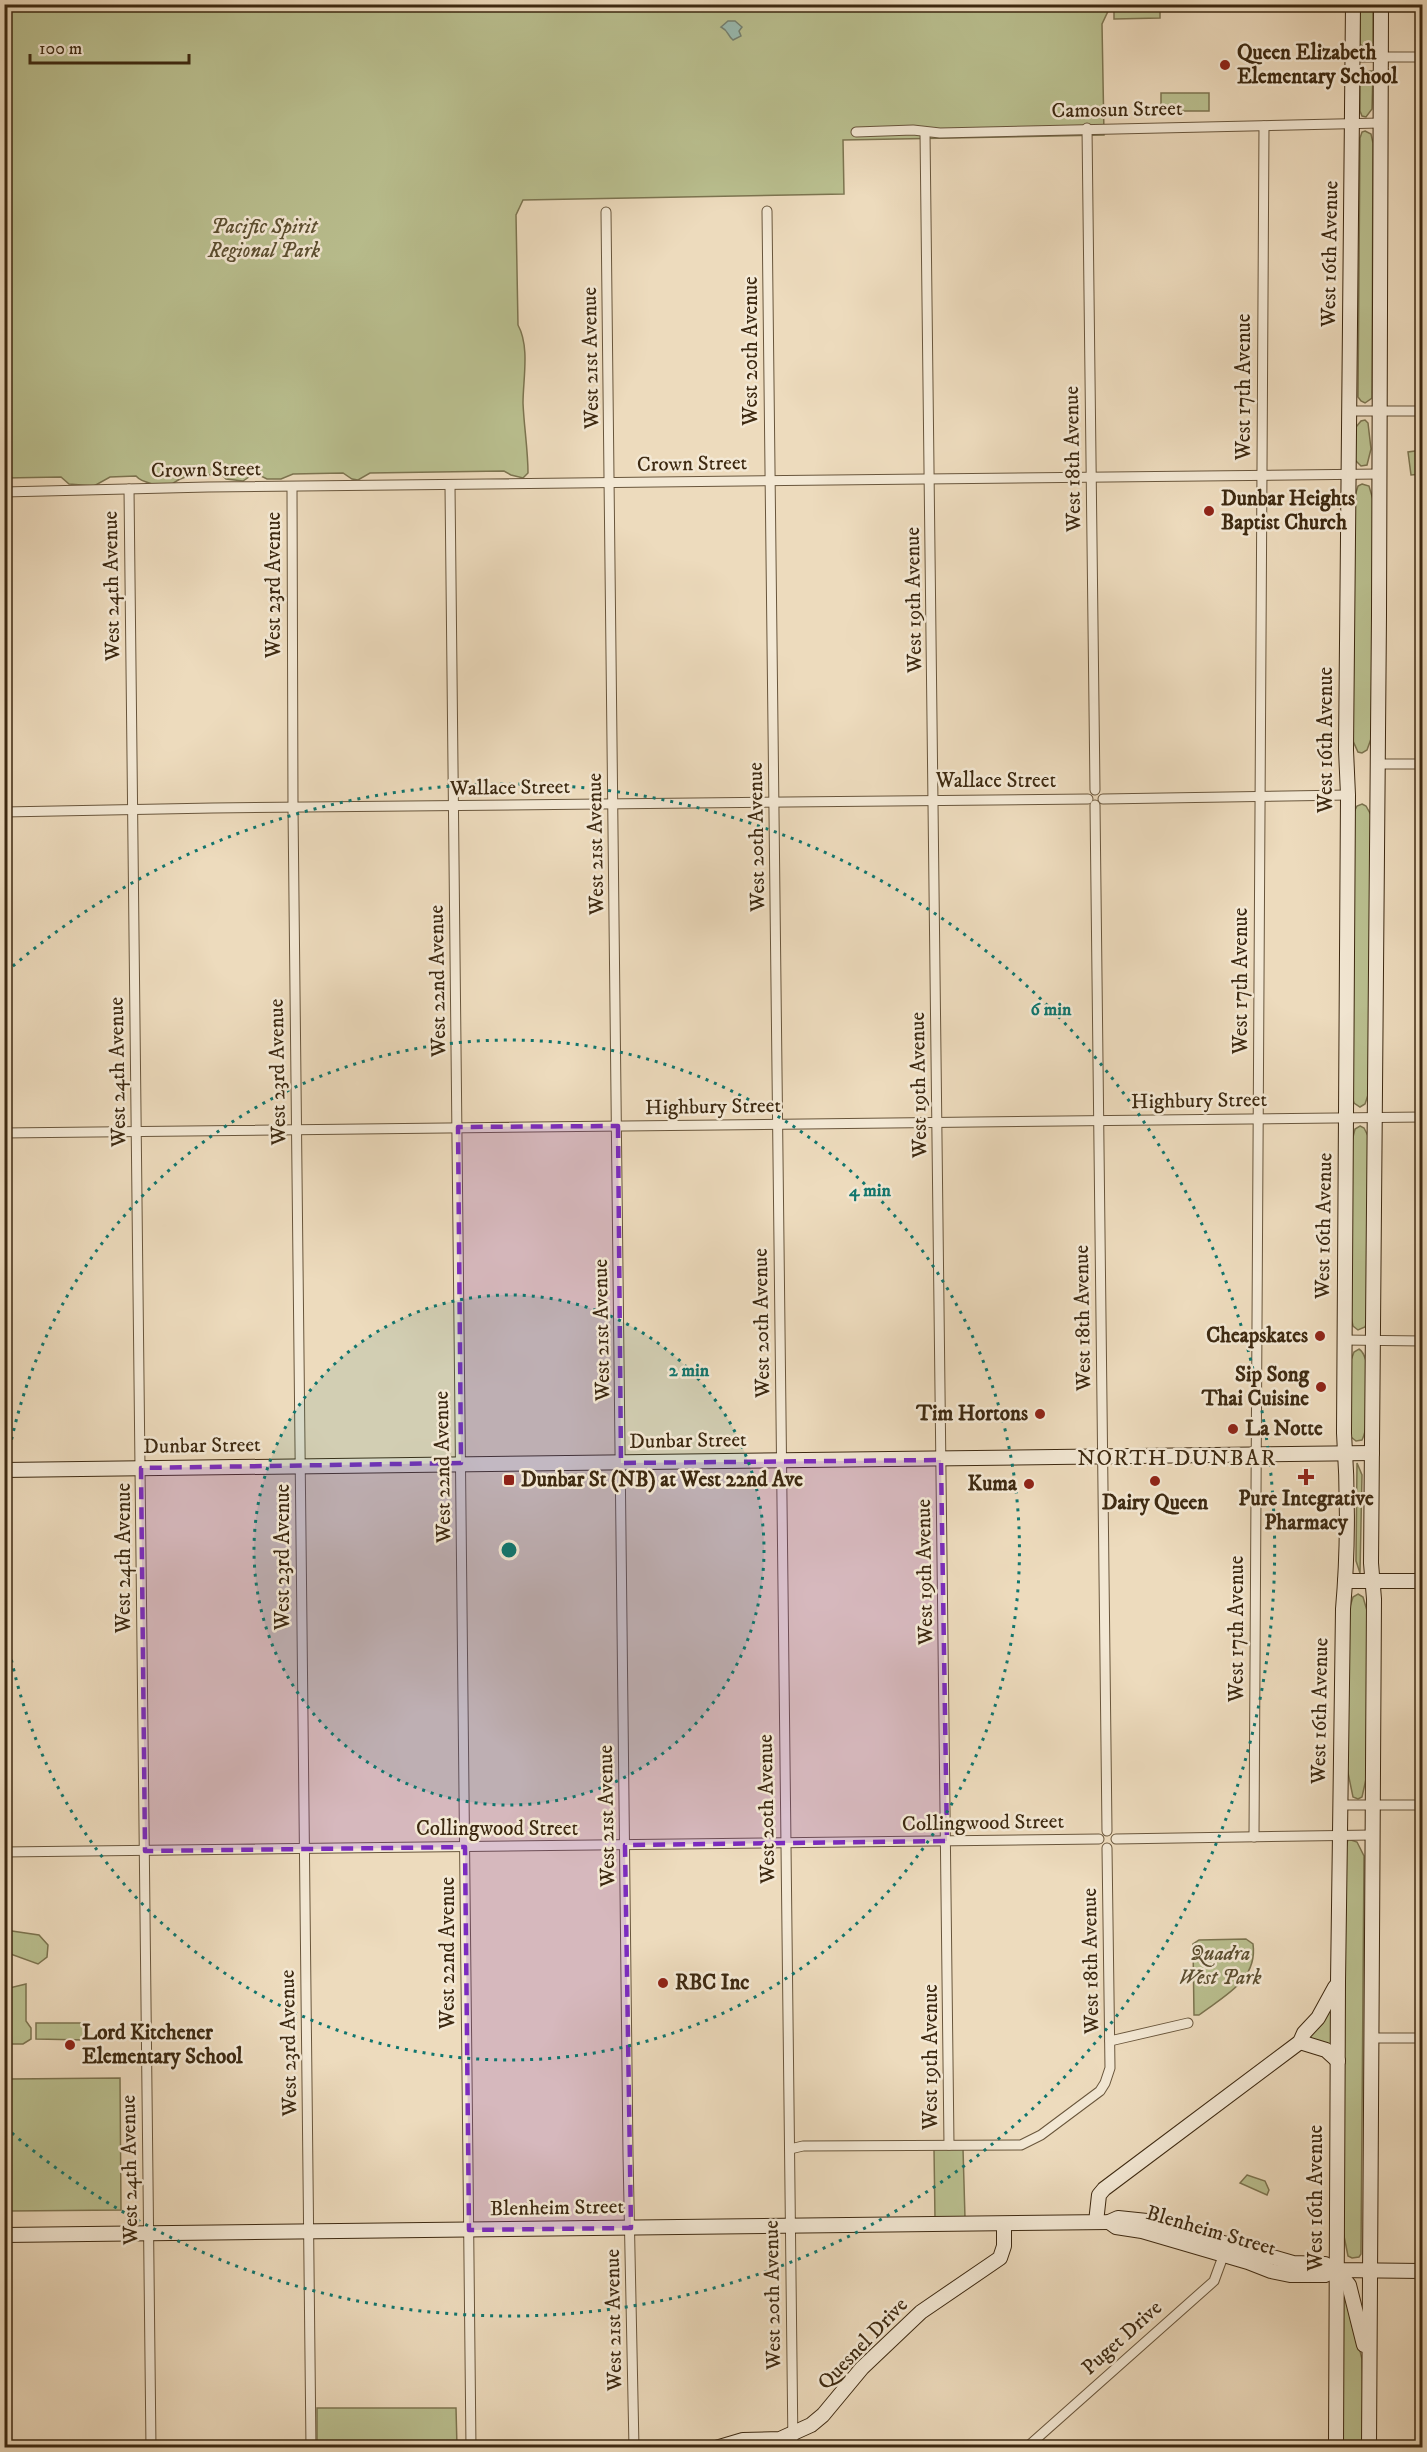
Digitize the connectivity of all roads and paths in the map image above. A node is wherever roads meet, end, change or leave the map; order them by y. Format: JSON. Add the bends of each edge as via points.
{"nodes":[{"id":1,"x":1353,"y":4,"type":"edge"},
{"id":2,"x":1381,"y":4,"type":"edge"},
{"id":3,"x":1353,"y":57,"type":"junction"},
{"id":4,"x":1381,"y":57,"type":"junction"},
{"id":5,"x":1422,"y":57,"type":"edge"},
{"id":6,"x":1380,"y":123,"type":"junction"},
{"id":7,"x":1352,"y":124,"type":"junction"},
{"id":8,"x":1264,"y":126,"type":"junction"},
{"id":9,"x":1087,"y":128,"type":"junction"},
{"id":10,"x":856,"y":132,"type":"dead end"},
{"id":11,"x":925,"y":133,"type":"junction"},
{"id":12,"x":767,"y":211,"type":"dead end"},
{"id":13,"x":606,"y":212,"type":"dead end"},
{"id":14,"x":1350,"y":411,"type":"junction"},
{"id":15,"x":1379,"y":411,"type":"junction"},
{"id":16,"x":1422,"y":411,"type":"edge"},
{"id":17,"x":1349,"y":474,"type":"junction"},
{"id":18,"x":1379,"y":474,"type":"junction"},
{"id":19,"x":1262,"y":476,"type":"junction"},
{"id":20,"x":1091,"y":477,"type":"junction"},
{"id":21,"x":770,"y":481,"type":"junction"},
{"id":22,"x":930,"y":481,"type":"junction"},
{"id":23,"x":610,"y":483,"type":"junction"},
{"id":24,"x":450,"y":486,"type":"junction"},
{"id":25,"x":292,"y":487,"type":"junction"},
{"id":26,"x":129,"y":489,"type":"junction"},
{"id":27,"x":4,"y":492,"type":"edge"},
{"id":28,"x":1377,"y":764,"type":"junction"},
{"id":29,"x":1422,"y":764,"type":"edge"},
{"id":30,"x":1095,"y":790,"type":"junction"},
{"id":31,"x":1348,"y":795,"type":"junction"},
{"id":32,"x":1260,"y":796,"type":"junction"},
{"id":33,"x":1103,"y":799,"type":"junction"},
{"id":34,"x":934,"y":800,"type":"junction"},
{"id":35,"x":775,"y":802,"type":"junction"},
{"id":36,"x":1091,"y":802,"type":"junction"},
{"id":37,"x":614,"y":804,"type":"junction"},
{"id":38,"x":453,"y":807,"type":"junction"},
{"id":39,"x":293,"y":808,"type":"junction"},
{"id":40,"x":132,"y":810,"type":"junction"},
{"id":41,"x":4,"y":812,"type":"edge"},
{"id":42,"x":1346,"y":1117,"type":"junction"},
{"id":43,"x":1374,"y":1117,"type":"junction"},
{"id":44,"x":1422,"y":1117,"type":"edge"},
{"id":45,"x":1258,"y":1118,"type":"junction"},
{"id":46,"x":1099,"y":1120,"type":"junction"},
{"id":47,"x":938,"y":1122,"type":"junction"},
{"id":48,"x":778,"y":1124,"type":"junction"},
{"id":49,"x":618,"y":1126,"type":"junction"},
{"id":50,"x":458,"y":1127,"type":"junction"},
{"id":51,"x":297,"y":1130,"type":"junction"},
{"id":52,"x":136,"y":1131,"type":"junction"},
{"id":53,"x":4,"y":1133,"type":"edge"},
{"id":54,"x":1344,"y":1340,"type":"junction"},
{"id":55,"x":1374,"y":1341,"type":"junction"},
{"id":56,"x":1422,"y":1341,"type":"edge"},
{"id":57,"x":1345,"y":1453,"type":"junction"},
{"id":58,"x":1372,"y":1453,"type":"junction"},
{"id":59,"x":1255,"y":1454,"type":"junction"},
{"id":60,"x":1103,"y":1455,"type":"junction"},
{"id":61,"x":941,"y":1460,"type":"junction"},
{"id":62,"x":782,"y":1461,"type":"junction"},
{"id":63,"x":461,"y":1463,"type":"junction"},
{"id":64,"x":621,"y":1463,"type":"junction"},
{"id":65,"x":301,"y":1466,"type":"junction"},
{"id":66,"x":141,"y":1468,"type":"junction"},
{"id":67,"x":4,"y":1470,"type":"edge"},
{"id":68,"x":1345,"y":1581,"type":"junction"},
{"id":69,"x":1373,"y":1581,"type":"junction"},
{"id":70,"x":1422,"y":1581,"type":"edge"},
{"id":71,"x":1340,"y":1805,"type":"junction"},
{"id":72,"x":1372,"y":1805,"type":"junction"},
{"id":73,"x":1422,"y":1805,"type":"edge"},
{"id":74,"x":1107,"y":1831,"type":"junction"},
{"id":75,"x":1340,"y":1835,"type":"junction"},
{"id":76,"x":1372,"y":1835,"type":"junction"},
{"id":77,"x":1254,"y":1837,"type":"junction"},
{"id":78,"x":1099,"y":1839,"type":"junction"},
{"id":79,"x":1116,"y":1839,"type":"junction"},
{"id":80,"x":947,"y":1841,"type":"junction"},
{"id":81,"x":786,"y":1844,"type":"junction"},
{"id":82,"x":625,"y":1845,"type":"junction"},
{"id":83,"x":465,"y":1846,"type":"junction"},
{"id":84,"x":1107,"y":1848,"type":"junction"},
{"id":85,"x":305,"y":1849,"type":"junction"},
{"id":86,"x":145,"y":1851,"type":"junction"},
{"id":87,"x":4,"y":1852,"type":"edge"},
{"id":88,"x":1338,"y":1982,"type":"junction"},
{"id":89,"x":1188,"y":2023,"type":"dead end"},
{"id":90,"x":1371,"y":2038,"type":"junction"},
{"id":91,"x":1422,"y":2038,"type":"edge"},
{"id":92,"x":1110,"y":2042,"type":"junction"},
{"id":93,"x":1300,"y":2042,"type":"junction"},
{"id":94,"x":1338,"y":2061,"type":"junction"},
{"id":95,"x":949,"y":2145,"type":"junction"},
{"id":96,"x":790,"y":2149,"type":"junction"},
{"id":97,"x":1103,"y":2222,"type":"junction"},
{"id":98,"x":1004,"y":2224,"type":"junction"},
{"id":99,"x":790,"y":2226,"type":"junction"},
{"id":100,"x":631,"y":2228,"type":"junction"},
{"id":101,"x":469,"y":2230,"type":"junction"},
{"id":102,"x":309,"y":2232,"type":"junction"},
{"id":103,"x":148,"y":2233,"type":"junction"},
{"id":104,"x":4,"y":2235,"type":"edge"},
{"id":105,"x":1225,"y":2250,"type":"junction"},
{"id":106,"x":1337,"y":2270,"type":"junction"},
{"id":107,"x":1369,"y":2270,"type":"junction"},
{"id":108,"x":1422,"y":2271,"type":"edge"},
{"id":109,"x":1369,"y":2358,"type":"junction"},
{"id":110,"x":793,"y":2441,"type":"edge"},
{"id":111,"x":151,"y":2448,"type":"edge"},
{"id":112,"x":311,"y":2448,"type":"edge"},
{"id":113,"x":471,"y":2448,"type":"edge"},
{"id":114,"x":634,"y":2448,"type":"edge"},
{"id":115,"x":716,"y":2448,"type":"edge"},
{"id":116,"x":1026,"y":2448,"type":"edge"},
{"id":117,"x":1336,"y":2448,"type":"edge"},
{"id":118,"x":1369,"y":2448,"type":"edge"}],
"edges":[{"from":1,"to":3,"type":"main road","name":"West 16th Avenue"},
{"from":2,"to":4,"type":"main road"},
{"from":3,"to":4,"type":"street"},
{"from":3,"to":7,"type":"main road","name":"West 16th Avenue"},
{"from":4,"to":5,"type":"street"},
{"from":4,"to":6,"type":"main road"},
{"from":6,"to":7,"type":"street","name":"Camosun Street"},
{"from":6,"to":15,"type":"main road"},
{"from":7,"to":8,"type":"street","name":"Camosun Street"},
{"from":7,"to":14,"type":"main road","name":"West 16th Avenue"},
{"from":8,"to":9,"type":"street","name":"Camosun Street"},
{"from":8,"to":19,"type":"street","name":"West 17th Avenue"},
{"from":9,"to":11,"type":"street","name":"Camosun Street"},
{"from":9,"to":20,"type":"street","name":"West 18th Avenue"},
{"from":10,"to":11,"type":"street","name":"Camosun Street"},
{"from":11,"to":22,"type":"street","name":"West 19th Avenue"},
{"from":12,"to":21,"type":"street","name":"West 20th Avenue"},
{"from":13,"to":23,"type":"street","name":"West 21st Avenue"},
{"from":14,"to":15,"type":"street"},
{"from":14,"to":17,"type":"main road","name":"West 16th Avenue"},
{"from":15,"to":16,"type":"street"},
{"from":15,"to":18,"type":"main road"},
{"from":17,"to":18,"type":"street","name":"Crown Street"},
{"from":17,"to":19,"type":"street","name":"Crown Street"},
{"from":17,"to":31,"type":"main road","name":"West 16th Avenue"},
{"from":18,"to":28,"type":"main road"},
{"from":19,"to":20,"type":"street","name":"Crown Street"},
{"from":19,"to":32,"type":"street","name":"West 17th Avenue"},
{"from":20,"to":22,"type":"street","name":"Crown Street"},
{"from":20,"to":30,"type":"street","name":"West 18th Avenue"},
{"from":21,"to":22,"type":"street","name":"Crown Street"},
{"from":21,"to":23,"type":"street","name":"Crown Street"},
{"from":21,"to":35,"type":"street","name":"West 20th Avenue"},
{"from":22,"to":34,"type":"street","name":"West 19th Avenue"},
{"from":23,"to":24,"type":"street","name":"Crown Street"},
{"from":23,"to":37,"type":"street","name":"West 21st Avenue"},
{"from":24,"to":25,"type":"street","name":"Crown Street"},
{"from":24,"to":38,"type":"street","name":"West 22nd Avenue"},
{"from":25,"to":26,"type":"street","name":"Crown Street"},
{"from":25,"to":39,"type":"street","name":"West 23rd Avenue"},
{"from":26,"to":27,"type":"street","name":"Crown Street"},
{"from":26,"to":40,"type":"street","name":"West 24th Avenue"},
{"from":28,"to":29,"type":"street"},
{"from":28,"to":43,"type":"main road"},
{"from":30,"to":33,"type":"street","via":[[1101,792]]},
{"from":30,"to":36,"type":"street","via":[[1090,792]]},
{"from":31,"to":32,"type":"street"},
{"from":31,"to":42,"type":"main road","name":"West 16th Avenue"},
{"from":32,"to":33,"type":"street"},
{"from":32,"to":45,"type":"street","name":"West 17th Avenue"},
{"from":33,"to":36,"type":"street","via":[[1099,804]]},
{"from":34,"to":35,"type":"street","name":"Wallace Street"},
{"from":34,"to":36,"type":"street","name":"Wallace Street"},
{"from":34,"to":47,"type":"street","name":"West 19th Avenue"},
{"from":35,"to":37,"type":"street","name":"Wallace Street"},
{"from":35,"to":48,"type":"street","name":"West 20th Avenue"},
{"from":36,"to":46,"type":"street","name":"West 18th Avenue"},
{"from":37,"to":38,"type":"street","name":"Wallace Street"},
{"from":37,"to":49,"type":"street","name":"West 21st Avenue"},
{"from":38,"to":39,"type":"street","name":"Wallace Street"},
{"from":38,"to":50,"type":"street","name":"West 22nd Avenue"},
{"from":39,"to":40,"type":"street","name":"Wallace Street"},
{"from":39,"to":51,"type":"street","name":"West 23rd Avenue"},
{"from":40,"to":41,"type":"street","name":"Wallace Street"},
{"from":40,"to":52,"type":"street","name":"West 24th Avenue"},
{"from":42,"to":43,"type":"street","name":"Highbury Street"},
{"from":42,"to":45,"type":"street","name":"Highbury Street"},
{"from":42,"to":54,"type":"main road","name":"West 16th Avenue"},
{"from":43,"to":44,"type":"street","name":"Highbury Street"},
{"from":43,"to":55,"type":"main road"},
{"from":45,"to":46,"type":"street","name":"Highbury Street"},
{"from":45,"to":59,"type":"street","name":"West 17th Avenue"},
{"from":46,"to":47,"type":"street","name":"Highbury Street"},
{"from":46,"to":60,"type":"street","name":"West 18th Avenue"},
{"from":47,"to":48,"type":"street","name":"Highbury Street"},
{"from":47,"to":61,"type":"street","name":"West 19th Avenue"},
{"from":48,"to":49,"type":"street","name":"Highbury Street"},
{"from":48,"to":62,"type":"street","name":"West 20th Avenue"},
{"from":49,"to":50,"type":"street","name":"Highbury Street"},
{"from":49,"to":64,"type":"street","name":"West 21st Avenue"},
{"from":50,"to":51,"type":"street","name":"Highbury Street"},
{"from":50,"to":63,"type":"street","name":"West 22nd Avenue"},
{"from":51,"to":52,"type":"street","name":"Highbury Street"},
{"from":51,"to":65,"type":"street","name":"West 23rd Avenue"},
{"from":52,"to":53,"type":"street","name":"Highbury Street"},
{"from":52,"to":66,"type":"street","name":"West 24th Avenue"},
{"from":54,"to":55,"type":"street"},
{"from":54,"to":57,"type":"main road","name":"West 16th Avenue"},
{"from":55,"to":56,"type":"street"},
{"from":55,"to":58,"type":"main road"},
{"from":57,"to":58,"type":"main road","name":"Dunbar Street"},
{"from":57,"to":59,"type":"main road","name":"Dunbar Street"},
{"from":57,"to":68,"type":"main road","name":"West 16th Avenue"},
{"from":58,"to":69,"type":"main road"},
{"from":59,"to":60,"type":"main road","name":"Dunbar Street"},
{"from":59,"to":77,"type":"street","name":"West 17th Avenue"},
{"from":60,"to":61,"type":"main road","name":"Dunbar Street"},
{"from":60,"to":74,"type":"street","name":"West 18th Avenue"},
{"from":61,"to":62,"type":"main road","name":"Dunbar Street"},
{"from":61,"to":80,"type":"street","name":"West 19th Avenue"},
{"from":62,"to":64,"type":"main road","name":"Dunbar Street"},
{"from":62,"to":81,"type":"street","name":"West 20th Avenue"},
{"from":63,"to":64,"type":"main road","name":"Dunbar Street"},
{"from":63,"to":65,"type":"main road","name":"Dunbar Street"},
{"from":63,"to":83,"type":"street","name":"West 22nd Avenue"},
{"from":64,"to":82,"type":"street","name":"West 21st Avenue"},
{"from":65,"to":66,"type":"main road","name":"Dunbar Street"},
{"from":65,"to":85,"type":"street","name":"West 23rd Avenue"},
{"from":66,"to":67,"type":"main road","name":"Dunbar Street"},
{"from":66,"to":86,"type":"street","name":"West 24th Avenue"},
{"from":68,"to":69,"type":"main road"},
{"from":68,"to":71,"type":"main road","name":"West 16th Avenue"},
{"from":69,"to":70,"type":"main road"},
{"from":69,"to":72,"type":"main road"},
{"from":71,"to":72,"type":"street"},
{"from":71,"to":75,"type":"main road","name":"West 16th Avenue"},
{"from":72,"to":73,"type":"street"},
{"from":72,"to":76,"type":"main road"},
{"from":74,"to":78,"type":"street"},
{"from":74,"to":79,"type":"street"},
{"from":75,"to":76,"type":"street"},
{"from":75,"to":77,"type":"street"},
{"from":75,"to":88,"type":"main road","name":"West 16th Avenue"},
{"from":76,"to":90,"type":"main road"},
{"from":77,"to":79,"type":"street"},
{"from":78,"to":80,"type":"street","name":"Collingwood Street"},
{"from":78,"to":84,"type":"street"},
{"from":79,"to":84,"type":"street"},
{"from":80,"to":81,"type":"street","name":"Collingwood Street"},
{"from":80,"to":95,"type":"street","name":"West 19th Avenue"},
{"from":81,"to":82,"type":"street","name":"Collingwood Street"},
{"from":81,"to":96,"type":"street","name":"West 20th Avenue"},
{"from":82,"to":83,"type":"street","name":"Collingwood Street"},
{"from":82,"to":100,"type":"street","name":"West 21st Avenue"},
{"from":83,"to":85,"type":"street","name":"Collingwood Street"},
{"from":83,"to":101,"type":"street","name":"West 22nd Avenue"},
{"from":84,"to":92,"type":"street","name":"West 18th Avenue"},
{"from":85,"to":86,"type":"street","name":"Collingwood Street"},
{"from":85,"to":102,"type":"street","name":"West 23rd Avenue"},
{"from":86,"to":87,"type":"street","name":"Collingwood Street"},
{"from":86,"to":103,"type":"street","name":"West 24th Avenue"},
{"from":88,"to":93,"type":"main road"},
{"from":88,"to":94,"type":"main road","name":"West 16th Avenue"},
{"from":89,"to":92,"type":"street"},
{"from":90,"to":91,"type":"street"},
{"from":90,"to":107,"type":"main road"},
{"from":92,"to":95,"type":"street","name":"West 18th Avenue","via":[[1109,2074],[1100,2091],[1041,2135],[1021,2145]]},
{"from":93,"to":94,"type":"main road","via":[[1326,2050]]},
{"from":93,"to":97,"type":"main road","via":[[1104,2189],[1099,2195]]},
{"from":94,"to":106,"type":"main road","name":"West 16th Avenue"},
{"from":95,"to":96,"type":"street"},
{"from":96,"to":99,"type":"street","name":"West 20th Avenue"},
{"from":97,"to":98,"type":"main road","name":"Blenheim Street"},
{"from":97,"to":105,"type":"main road","name":"Blenheim Street"},
{"from":98,"to":99,"type":"main road","name":"Blenheim Street"},
{"from":98,"to":110,"type":"main road","name":"Quesnel Drive","via":[[1000,2258],[921,2312]]},
{"from":99,"to":100,"type":"main road","name":"Blenheim Street"},
{"from":99,"to":110,"type":"street","name":"West 20th Avenue"},
{"from":100,"to":101,"type":"main road","name":"Blenheim Street"},
{"from":100,"to":114,"type":"street","name":"West 21st Avenue"},
{"from":101,"to":102,"type":"main road","name":"Blenheim Street"},
{"from":101,"to":113,"type":"street","name":"West 22nd Avenue"},
{"from":102,"to":103,"type":"main road","name":"Blenheim Street"},
{"from":102,"to":112,"type":"street","name":"West 23rd Avenue"},
{"from":103,"to":104,"type":"main road","name":"Blenheim Street"},
{"from":103,"to":111,"type":"street","name":"West 24th Avenue"},
{"from":105,"to":106,"type":"main road","name":"Blenheim Street","via":[[1270,2271],[1290,2275],[1324,2275]]},
{"from":105,"to":116,"type":"street","name":"Puget Drive","via":[[1214,2280]]},
{"from":106,"to":107,"type":"main road","name":"Blenheim Street"},
{"from":106,"to":109,"type":"main road","via":[[1349,2285]]},
{"from":106,"to":117,"type":"main road","name":"West 16th Avenue"},
{"from":107,"to":108,"type":"main road","name":"Blenheim Street"},
{"from":107,"to":109,"type":"main road"},
{"from":109,"to":118,"type":"main road"},
{"from":110,"to":115,"type":"main road","name":"Quesnel Drive","via":[[743,2440]]}]}
